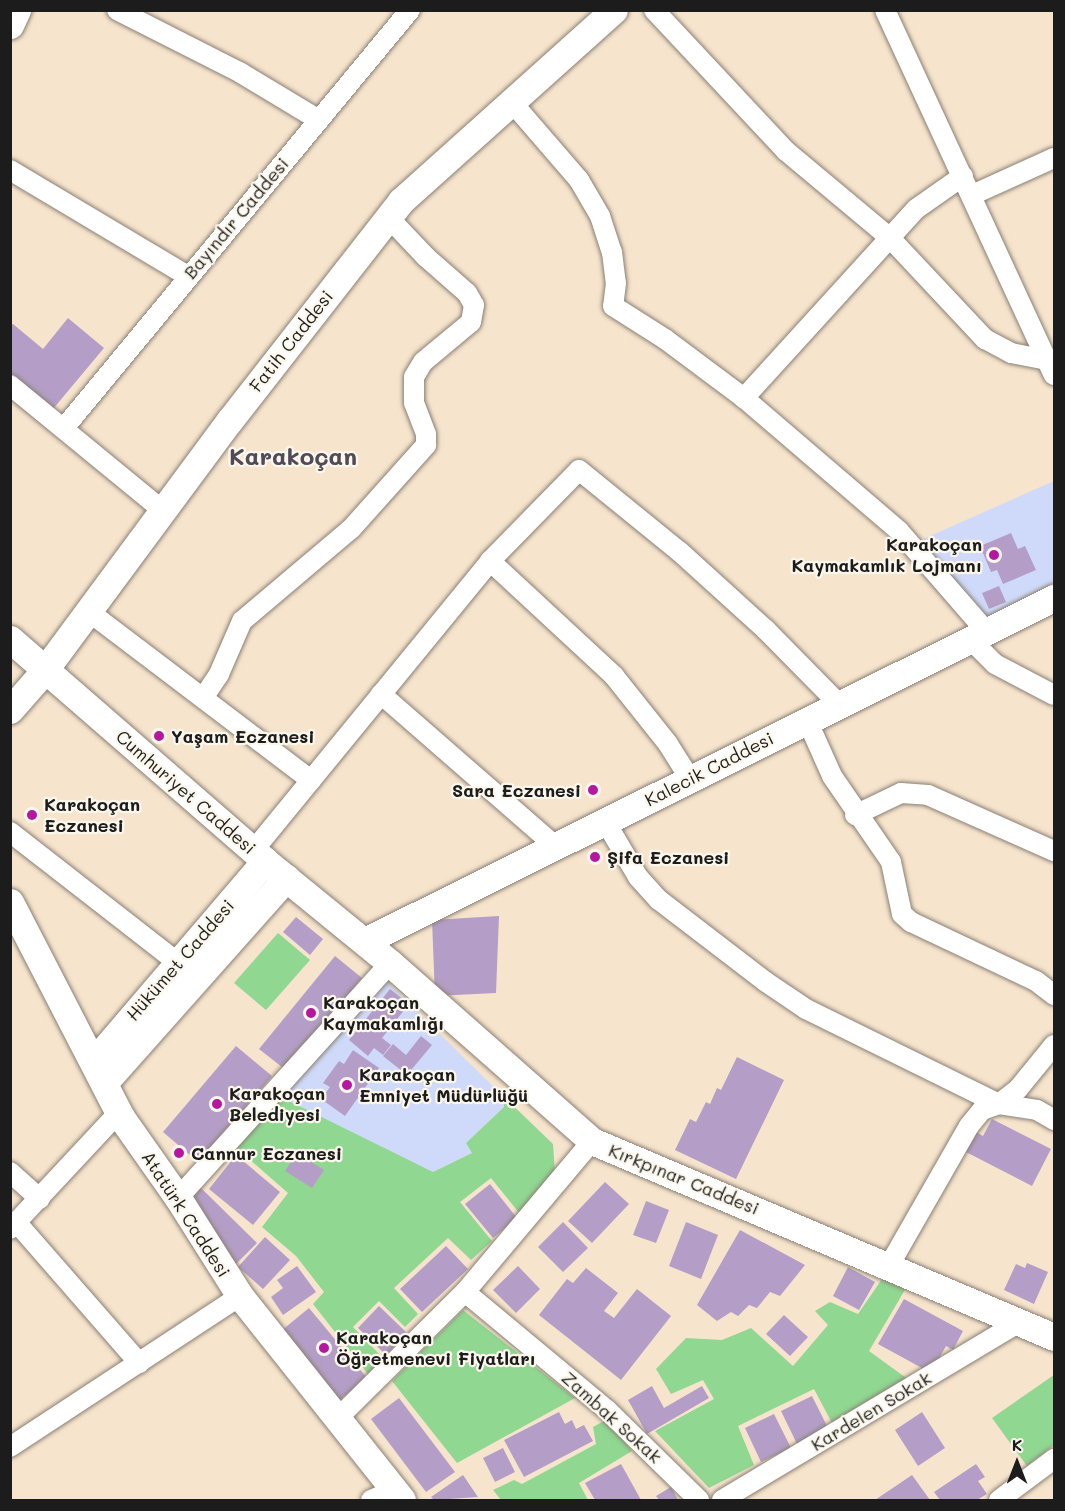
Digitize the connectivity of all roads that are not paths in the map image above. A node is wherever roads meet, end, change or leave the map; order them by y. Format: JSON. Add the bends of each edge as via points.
{"nodes":[{"id":1,"x":17,"y":10,"type":"edge"},
{"id":2,"x":117,"y":10,"type":"edge"},
{"id":3,"x":410,"y":10,"type":"edge"},
{"id":4,"x":654,"y":10,"type":"edge"},
{"id":5,"x":885,"y":10,"type":"edge"},
{"id":6,"x":611,"y":11,"type":"edge"},
{"id":7,"x":10,"y":25,"type":"edge"},
{"id":8,"x":510,"y":100,"type":"junction"},
{"id":9,"x":319,"y":120,"type":"junction"},
{"id":10,"x":1054,"y":158,"type":"edge"},
{"id":11,"x":10,"y":170,"type":"edge"},
{"id":12,"x":963,"y":176,"type":"junction"},
{"id":13,"x":972,"y":195,"type":"junction"},
{"id":14,"x":388,"y":217,"type":"junction"},
{"id":15,"x":890,"y":238,"type":"junction"},
{"id":16,"x":188,"y":276,"type":"junction"},
{"id":17,"x":1051,"y":367,"type":"edge"},
{"id":18,"x":10,"y":385,"type":"edge"},
{"id":19,"x":744,"y":398,"type":"junction"},
{"id":20,"x":64,"y":428,"type":"junction"},
{"id":21,"x":162,"y":510,"type":"junction"},
{"id":22,"x":490,"y":561,"type":"junction"},
{"id":23,"x":1054,"y":598,"type":"edge"},
{"id":24,"x":88,"y":611,"type":"junction"},
{"id":25,"x":978,"y":635,"type":"junction"},
{"id":26,"x":10,"y":639,"type":"edge"},
{"id":27,"x":44,"y":671,"type":"junction"},
{"id":28,"x":381,"y":694,"type":"junction"},
{"id":29,"x":1054,"y":695,"type":"edge"},
{"id":30,"x":203,"y":698,"type":"junction"},
{"id":31,"x":839,"y":704,"type":"junction"},
{"id":32,"x":10,"y":710,"type":"edge"},
{"id":33,"x":807,"y":720,"type":"junction"},
{"id":34,"x":690,"y":779,"type":"junction"},
{"id":35,"x":311,"y":780,"type":"junction"},
{"id":36,"x":855,"y":815,"type":"junction"},
{"id":37,"x":605,"y":821,"type":"junction"},
{"id":38,"x":10,"y":832,"type":"edge"},
{"id":39,"x":555,"y":846,"type":"junction"},
{"id":40,"x":1054,"y":851,"type":"edge"},
{"id":41,"x":259,"y":856,"type":"junction"},
{"id":42,"x":286,"y":878,"type":"junction"},
{"id":43,"x":10,"y":902,"type":"edge"},
{"id":44,"x":365,"y":941,"type":"junction"},
{"id":45,"x":178,"y":963,"type":"junction"},
{"id":46,"x":390,"y":963,"type":"junction"},
{"id":47,"x":1054,"y":996,"type":"edge"},
{"id":48,"x":1054,"y":1045,"type":"edge"},
{"id":49,"x":100,"y":1071,"type":"junction"},
{"id":50,"x":999,"y":1104,"type":"junction"},
{"id":51,"x":119,"y":1112,"type":"junction"},
{"id":52,"x":1054,"y":1120,"type":"edge"},
{"id":53,"x":592,"y":1141,"type":"junction"},
{"id":54,"x":10,"y":1172,"type":"edge"},
{"id":55,"x":178,"y":1198,"type":"junction"},
{"id":56,"x":40,"y":1199,"type":"junction"},
{"id":57,"x":14,"y":1226,"type":"edge"},
{"id":58,"x":890,"y":1264,"type":"junction"},
{"id":59,"x":465,"y":1292,"type":"junction"},
{"id":60,"x":240,"y":1296,"type":"junction"},
{"id":61,"x":1020,"y":1322,"type":"junction"},
{"id":62,"x":1054,"y":1337,"type":"edge"},
{"id":63,"x":139,"y":1363,"type":"junction"},
{"id":64,"x":337,"y":1419,"type":"junction"},
{"id":65,"x":10,"y":1447,"type":"edge"},
{"id":66,"x":1054,"y":1459,"type":"edge"},
{"id":67,"x":389,"y":1497,"type":"edge"},
{"id":68,"x":699,"y":1500,"type":"edge"},
{"id":69,"x":722,"y":1500,"type":"edge"},
{"id":70,"x":999,"y":1500,"type":"edge"}],
"edges":[{"from":1,"to":7,"type":"street"},
{"from":2,"to":9,"type":"street","via":[[242,73]]},
{"from":3,"to":9,"type":"street","name":"Bayındır Caddesi"},
{"from":4,"to":15,"type":"street","via":[[786,151]]},
{"from":5,"to":12,"type":"street"},
{"from":6,"to":8,"type":"street","name":"Fatih Caddesi"},
{"from":8,"to":14,"type":"street","name":"Fatih Caddesi"},
{"from":8,"to":19,"type":"street","via":[[579,180],[600,216],[612,252],[616,283],[613,306]]},
{"from":9,"to":16,"type":"street","name":"Bayındır Caddesi"},
{"from":10,"to":13,"type":"street"},
{"from":11,"to":16,"type":"street"},
{"from":12,"to":13,"type":"street"},
{"from":12,"to":15,"type":"street","via":[[916,209]]},
{"from":13,"to":17,"type":"street"},
{"from":14,"to":21,"type":"street","name":"Fatih Caddesi"},
{"from":14,"to":30,"type":"street","via":[[467,293],[474,305],[471,322],[423,363],[414,377],[414,403],[426,434],[426,445],[351,529],[242,621],[219,674]]},
{"from":15,"to":17,"type":"street","via":[[985,339]]},
{"from":15,"to":19,"type":"street"},
{"from":16,"to":20,"type":"street","name":"Bayındır Caddesi"},
{"from":18,"to":20,"type":"street"},
{"from":19,"to":25,"type":"street","via":[[899,531]]},
{"from":20,"to":21,"type":"street"},
{"from":21,"to":24,"type":"street","name":"Fatih Caddesi"},
{"from":22,"to":28,"type":"street"},
{"from":22,"to":31,"type":"street","via":[[579,470],[766,630]]},
{"from":22,"to":34,"type":"street","via":[[614,676],[668,744]]},
{"from":23,"to":25,"type":"street","name":"Kalecik Caddesi"},
{"from":24,"to":27,"type":"street","name":"Fatih Caddesi"},
{"from":24,"to":30,"type":"street"},
{"from":25,"to":29,"type":"street","via":[[995,664]]},
{"from":25,"to":31,"type":"street","name":"Kalecik Caddesi"},
{"from":26,"to":27,"type":"street","name":"Cumhuriyet Caddesi"},
{"from":27,"to":32,"type":"street","name":"Fatih Caddesi"},
{"from":27,"to":41,"type":"street","name":"Cumhuriyet Caddesi"},
{"from":28,"to":35,"type":"street"},
{"from":28,"to":39,"type":"street"},
{"from":30,"to":35,"type":"street"},
{"from":31,"to":33,"type":"street","name":"Kalecik Caddesi"},
{"from":33,"to":34,"type":"street","name":"Kalecik Caddesi"},
{"from":33,"to":36,"type":"street"},
{"from":34,"to":37,"type":"street","name":"Kalecik Caddesi"},
{"from":35,"to":41,"type":"street"},
{"from":36,"to":40,"type":"street","via":[[901,793],[928,795]]},
{"from":36,"to":47,"type":"street","via":[[891,862],[902,914],[911,922],[1036,981]]},
{"from":37,"to":39,"type":"street","name":"Kalecik Caddesi"},
{"from":37,"to":50,"type":"street","via":[[638,877],[659,900],[766,982],[806,1009]]},
{"from":38,"to":45,"type":"street"},
{"from":39,"to":44,"type":"street","name":"Kalecik Caddesi"},
{"from":41,"to":42,"type":"street","name":"Cumhuriyet Caddesi"},
{"from":41,"to":45,"type":"street","name":"Hükümet Caddesi"},
{"from":42,"to":44,"type":"street","name":"Cumhuriyet Caddesi"},
{"from":42,"to":49,"type":"street"},
{"from":43,"to":49,"type":"street","name":"Atatürk Caddesi"},
{"from":44,"to":46,"type":"street","name":"Kırkpınar Caddesi"},
{"from":45,"to":49,"type":"street","name":"Hükümet Caddesi"},
{"from":46,"to":53,"type":"street","name":"Kırkpınar Caddesi"},
{"from":46,"to":55,"type":"street"},
{"from":48,"to":50,"type":"street","via":[[1018,1089]]},
{"from":49,"to":51,"type":"street","name":"Atatürk Caddesi"},
{"from":50,"to":52,"type":"street","via":[[1037,1110]]},
{"from":50,"to":58,"type":"street","via":[[982,1110],[969,1126]]},
{"from":51,"to":55,"type":"street","name":"Atatürk Caddesi"},
{"from":51,"to":56,"type":"street"},
{"from":53,"to":58,"type":"street","name":"Kırkpınar Caddesi"},
{"from":53,"to":59,"type":"street"},
{"from":54,"to":56,"type":"street"},
{"from":55,"to":60,"type":"street","name":"Atatürk Caddesi"},
{"from":56,"to":57,"type":"street"},
{"from":57,"to":63,"type":"street"},
{"from":58,"to":61,"type":"street","name":"Kırkpınar Caddesi"},
{"from":59,"to":64,"type":"street"},
{"from":59,"to":68,"type":"street","name":"Zambak Sokak","via":[[607,1410]]},
{"from":60,"to":63,"type":"street"},
{"from":60,"to":64,"type":"street","name":"Atatürk Caddesi"},
{"from":61,"to":62,"type":"street","name":"Kırkpınar Caddesi"},
{"from":61,"to":69,"type":"street","name":"Kardelen Sokak"},
{"from":63,"to":65,"type":"street"},
{"from":64,"to":67,"type":"street","name":"Atatürk Caddesi"},
{"from":66,"to":70,"type":"street"}]}
